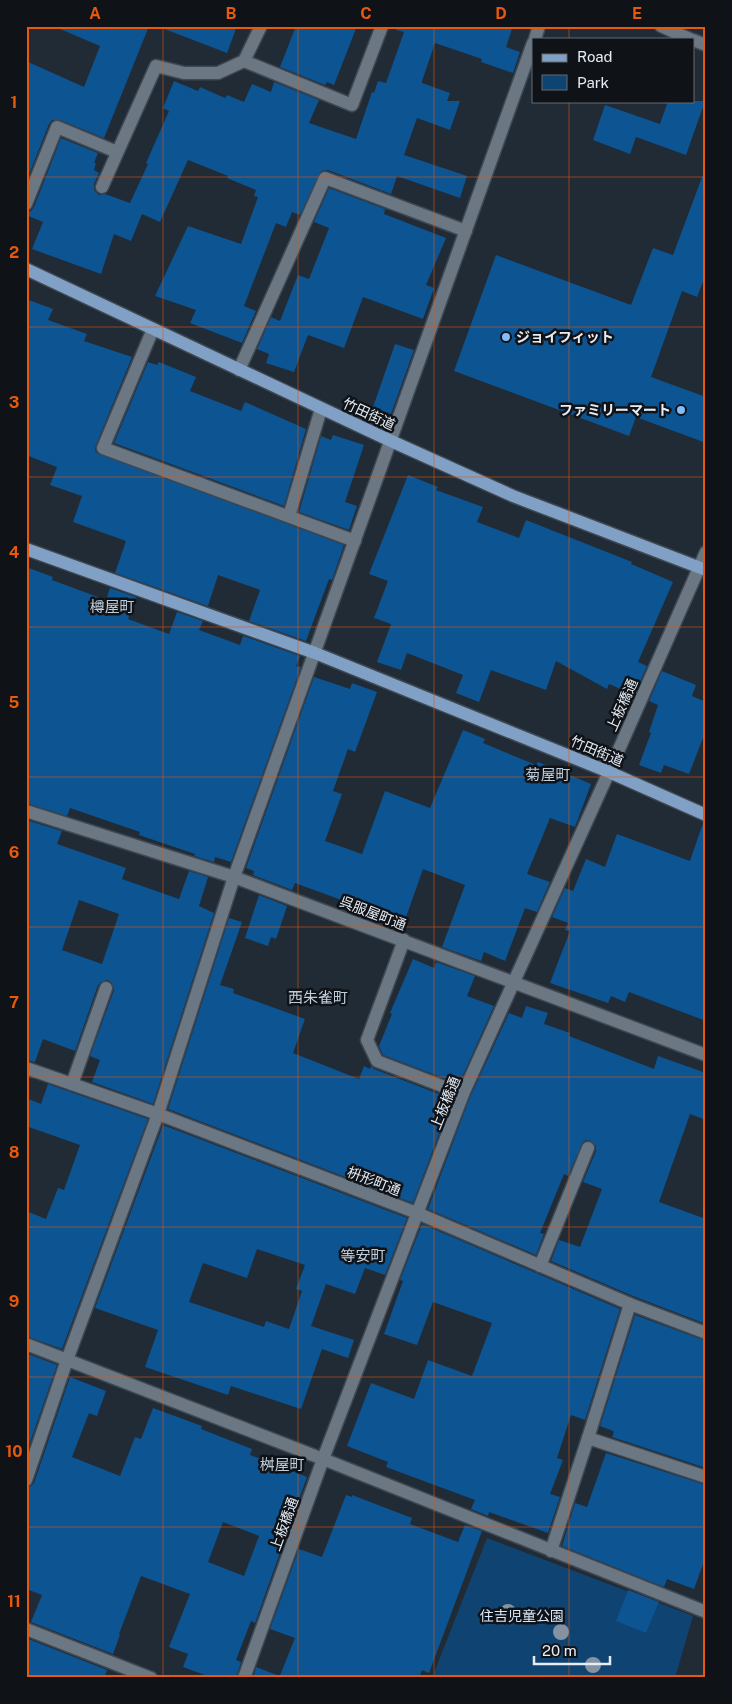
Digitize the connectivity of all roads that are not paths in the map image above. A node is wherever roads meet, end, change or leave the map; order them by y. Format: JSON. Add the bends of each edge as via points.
{"nodes":[{"id":1,"x":261,"y":26,"type":"edge"},
{"id":2,"x":382,"y":26,"type":"edge"},
{"id":3,"x":539,"y":26,"type":"edge"},
{"id":4,"x":661,"y":26,"type":"edge"},
{"id":5,"x":535,"y":38,"type":"edge"},
{"id":6,"x":690,"y":38,"type":"edge"},
{"id":7,"x":694,"y":40,"type":"edge"},
{"id":8,"x":706,"y":45,"type":"edge"},
{"id":9,"x":532,"y":46,"type":"edge"},
{"id":10,"x":244,"y":61,"type":"junction"},
{"id":11,"x":117,"y":152,"type":"junction"},
{"id":12,"x":102,"y":187,"type":"dead end"},
{"id":13,"x":26,"y":204,"type":"edge"},
{"id":14,"x":466,"y":231,"type":"junction"},
{"id":15,"x":26,"y":269,"type":"edge"},
{"id":16,"x":153,"y":329,"type":"junction"},
{"id":17,"x":239,"y":370,"type":"junction"},
{"id":18,"x":322,"y":409,"type":"junction"},
{"id":19,"x":391,"y":441,"type":"junction"},
{"id":20,"x":290,"y":516,"type":"junction"},
{"id":21,"x":355,"y":541,"type":"junction"},
{"id":22,"x":26,"y":549,"type":"edge"},
{"id":23,"x":706,"y":552,"type":"edge"},
{"id":24,"x":702,"y":569,"type":"edge"},
{"id":25,"x":315,"y":653,"type":"junction"},
{"id":26,"x":609,"y":772,"type":"junction"},
{"id":27,"x":26,"y":811,"type":"edge"},
{"id":28,"x":706,"y":815,"type":"edge"},
{"id":29,"x":234,"y":877,"type":"junction"},
{"id":30,"x":404,"y":940,"type":"junction"},
{"id":31,"x":513,"y":981,"type":"junction"},
{"id":32,"x":106,"y":988,"type":"dead end"},
{"id":33,"x":706,"y":1055,"type":"edge"},
{"id":34,"x":26,"y":1068,"type":"edge"},
{"id":35,"x":72,"y":1084,"type":"junction"},
{"id":36,"x":464,"y":1094,"type":"junction"},
{"id":37,"x":158,"y":1114,"type":"junction"},
{"id":38,"x":588,"y":1148,"type":"dead end"},
{"id":39,"x":417,"y":1213,"type":"junction"},
{"id":40,"x":540,"y":1266,"type":"junction"},
{"id":41,"x":630,"y":1304,"type":"junction"},
{"id":42,"x":706,"y":1333,"type":"edge"},
{"id":43,"x":26,"y":1344,"type":"edge"},
{"id":44,"x":67,"y":1360,"type":"junction"},
{"id":45,"x":588,"y":1438,"type":"junction"},
{"id":46,"x":324,"y":1459,"type":"junction"},
{"id":47,"x":706,"y":1477,"type":"edge"},
{"id":48,"x":26,"y":1480,"type":"edge"},
{"id":49,"x":551,"y":1551,"type":"junction"},
{"id":50,"x":706,"y":1612,"type":"edge"},
{"id":51,"x":26,"y":1629,"type":"edge"},
{"id":52,"x":151,"y":1678,"type":"edge"},
{"id":53,"x":244,"y":1678,"type":"edge"}],
"edges":[{"from":1,"to":10,"type":"street"},
{"from":2,"to":10,"type":"street","via":[[352,105]]},
{"from":3,"to":5,"type":"street"},
{"from":4,"to":6,"type":"street"},
{"from":7,"to":8,"type":"street"},
{"from":9,"to":14,"type":"street"},
{"from":10,"to":11,"type":"street","via":[[218,72],[184,73],[156,66]]},
{"from":11,"to":12,"type":"street"},
{"from":11,"to":13,"type":"street","via":[[57,126]]},
{"from":14,"to":17,"type":"street","via":[[326,178]]},
{"from":14,"to":19,"type":"street"},
{"from":15,"to":16,"type":"main road","name":"竹田街道"},
{"from":16,"to":17,"type":"main road","name":"竹田街道"},
{"from":16,"to":20,"type":"street","via":[[102,448]]},
{"from":17,"to":18,"type":"main road","name":"竹田街道"},
{"from":18,"to":19,"type":"main road","name":"竹田街道"},
{"from":18,"to":20,"type":"street"},
{"from":19,"to":21,"type":"street"},
{"from":19,"to":24,"type":"main road","name":"竹田街道","via":[[513,496]]},
{"from":20,"to":21,"type":"street"},
{"from":21,"to":25,"type":"street"},
{"from":22,"to":25,"type":"main road","name":"竹田街道"},
{"from":23,"to":24,"type":"street","name":"上板橋通"},
{"from":24,"to":26,"type":"street","name":"上板橋通"},
{"from":25,"to":26,"type":"main road","name":"竹田街道"},
{"from":25,"to":29,"type":"street"},
{"from":26,"to":28,"type":"main road","name":"竹田街道"},
{"from":26,"to":31,"type":"street","name":"上板橋通"},
{"from":27,"to":29,"type":"street","name":"呉服屋町通"},
{"from":29,"to":30,"type":"street","name":"呉服屋町通"},
{"from":29,"to":37,"type":"street"},
{"from":30,"to":31,"type":"street","name":"呉服屋町通"},
{"from":30,"to":36,"type":"street","via":[[368,1040],[377,1061]]},
{"from":31,"to":33,"type":"street","name":"呉服屋町通"},
{"from":31,"to":36,"type":"street","name":"上板橋通"},
{"from":32,"to":35,"type":"street"},
{"from":34,"to":35,"type":"street","name":"枡形町通"},
{"from":35,"to":37,"type":"street","name":"枡形町通"},
{"from":36,"to":39,"type":"street","name":"上板橋通"},
{"from":37,"to":39,"type":"street","name":"枡形町通"},
{"from":37,"to":44,"type":"street"},
{"from":38,"to":40,"type":"street"},
{"from":39,"to":40,"type":"street","name":"枡形町通"},
{"from":39,"to":46,"type":"street","name":"上板橋通"},
{"from":40,"to":41,"type":"street","name":"枡形町通"},
{"from":41,"to":42,"type":"street","name":"枡形町通"},
{"from":41,"to":45,"type":"street"},
{"from":43,"to":44,"type":"street"},
{"from":44,"to":46,"type":"street"},
{"from":44,"to":48,"type":"street"},
{"from":45,"to":47,"type":"street"},
{"from":45,"to":49,"type":"street"},
{"from":46,"to":49,"type":"street"},
{"from":46,"to":53,"type":"street","name":"上板橋通"},
{"from":49,"to":50,"type":"street"},
{"from":51,"to":52,"type":"street"}]}
